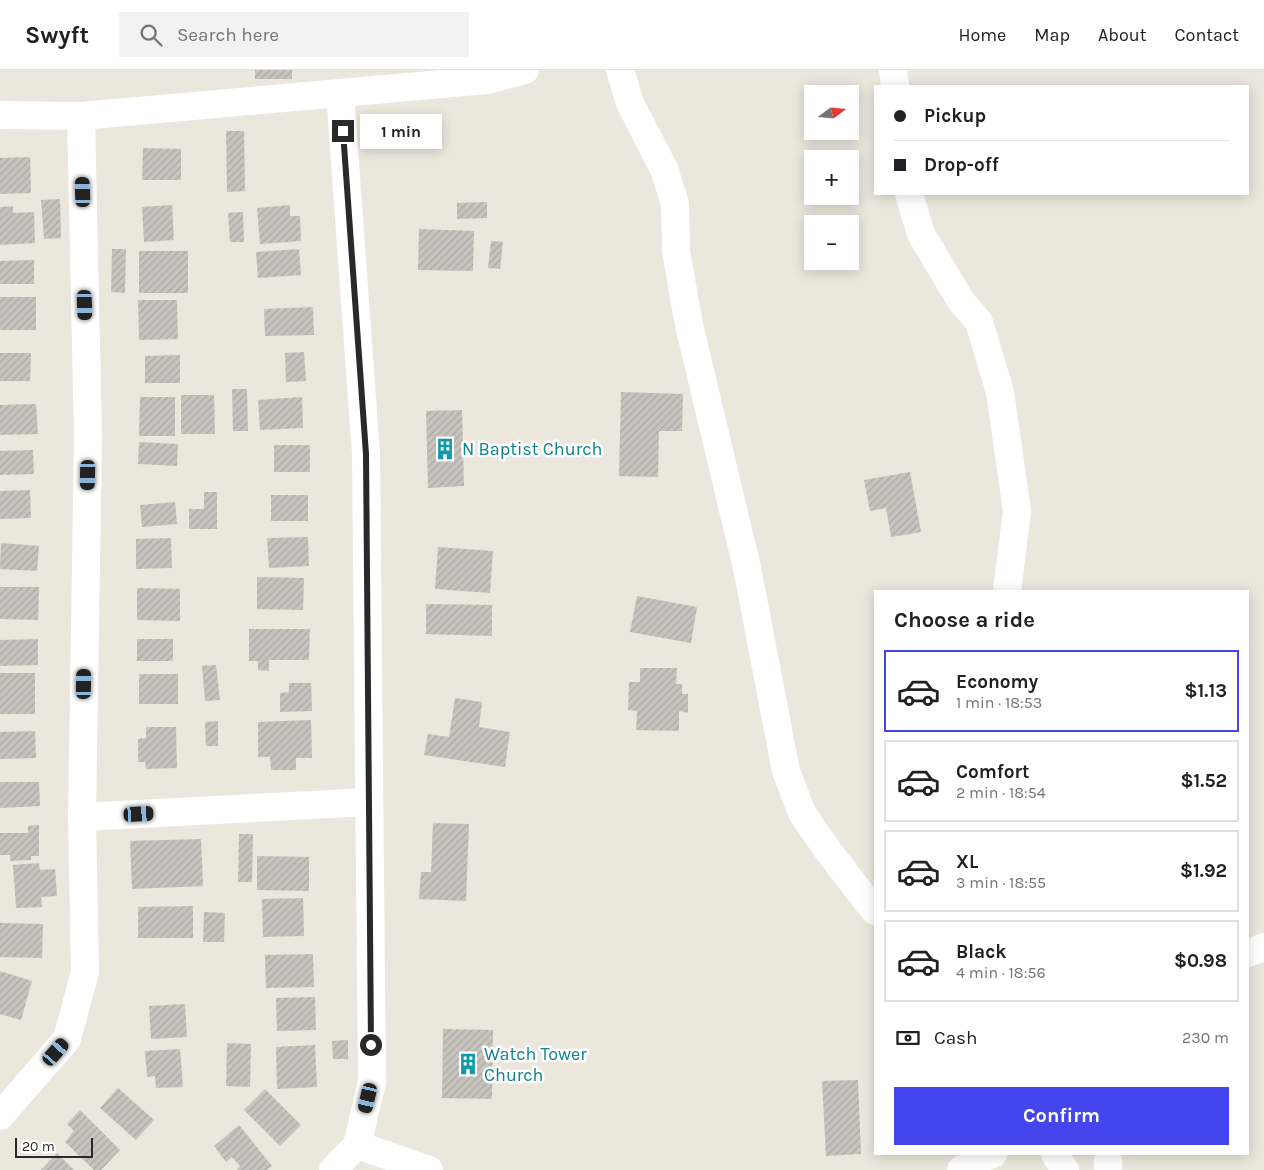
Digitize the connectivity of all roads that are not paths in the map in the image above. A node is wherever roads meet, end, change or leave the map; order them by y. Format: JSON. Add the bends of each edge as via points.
{"nodes":[{"id":1,"x":525,"y":70,"type":"edge"},
{"id":2,"x":620,"y":70,"type":"edge"},
{"id":3,"x":893,"y":70,"type":"edge"},
{"id":4,"x":895,"y":85,"type":"edge"},
{"id":5,"x":340,"y":94,"type":"junction"},
{"id":6,"x":0,"y":115,"type":"edge"},
{"id":7,"x":81,"y":116,"type":"junction"},
{"id":8,"x":909,"y":195,"type":"edge"},
{"id":9,"x":1007,"y":590,"type":"edge"},
{"id":10,"x":368,"y":802,"type":"junction"},
{"id":11,"x":82,"y":817,"type":"junction"},
{"id":12,"x":874,"y":910,"type":"edge"},
{"id":13,"x":1264,"y":946,"type":"edge"},
{"id":14,"x":1249,"y":953,"type":"edge"},
{"id":15,"x":0,"y":1116,"type":"edge"},
{"id":16,"x":357,"y":1145,"type":"junction"},
{"id":17,"x":990,"y":1155,"type":"edge"},
{"id":18,"x":1056,"y":1155,"type":"edge"},
{"id":19,"x":1108,"y":1155,"type":"edge"},
{"id":20,"x":333,"y":1170,"type":"edge"},
{"id":21,"x":429,"y":1170,"type":"edge"},
{"id":22,"x":961,"y":1170,"type":"edge"},
{"id":23,"x":1065,"y":1170,"type":"edge"},
{"id":24,"x":1108,"y":1170,"type":"edge"}],
"edges":[{"from":1,"to":5,"type":"street","via":[[487,80]]},
{"from":2,"to":12,"type":"street","via":[[630,103],[664,170],[675,204],[676,251],[690,325],[747,568],[786,771],[802,813]]},
{"from":3,"to":4,"type":"street"},
{"from":5,"to":7,"type":"street"},
{"from":5,"to":10,"type":"street","via":[[366,454]]},
{"from":6,"to":7,"type":"street"},
{"from":7,"to":11,"type":"street","via":[[88,437]]},
{"from":8,"to":9,"type":"street","via":[[921,234],[961,301],[979,322],[1000,392],[1017,511]]},
{"from":10,"to":11,"type":"street"},
{"from":10,"to":16,"type":"street","via":[[372,1082]]},
{"from":11,"to":15,"type":"street","via":[[85,972],[67,1039]]},
{"from":13,"to":14,"type":"street"},
{"from":16,"to":20,"type":"street"},
{"from":16,"to":21,"type":"street"},
{"from":17,"to":22,"type":"street"},
{"from":18,"to":23,"type":"street"},
{"from":19,"to":24,"type":"street"}]}
